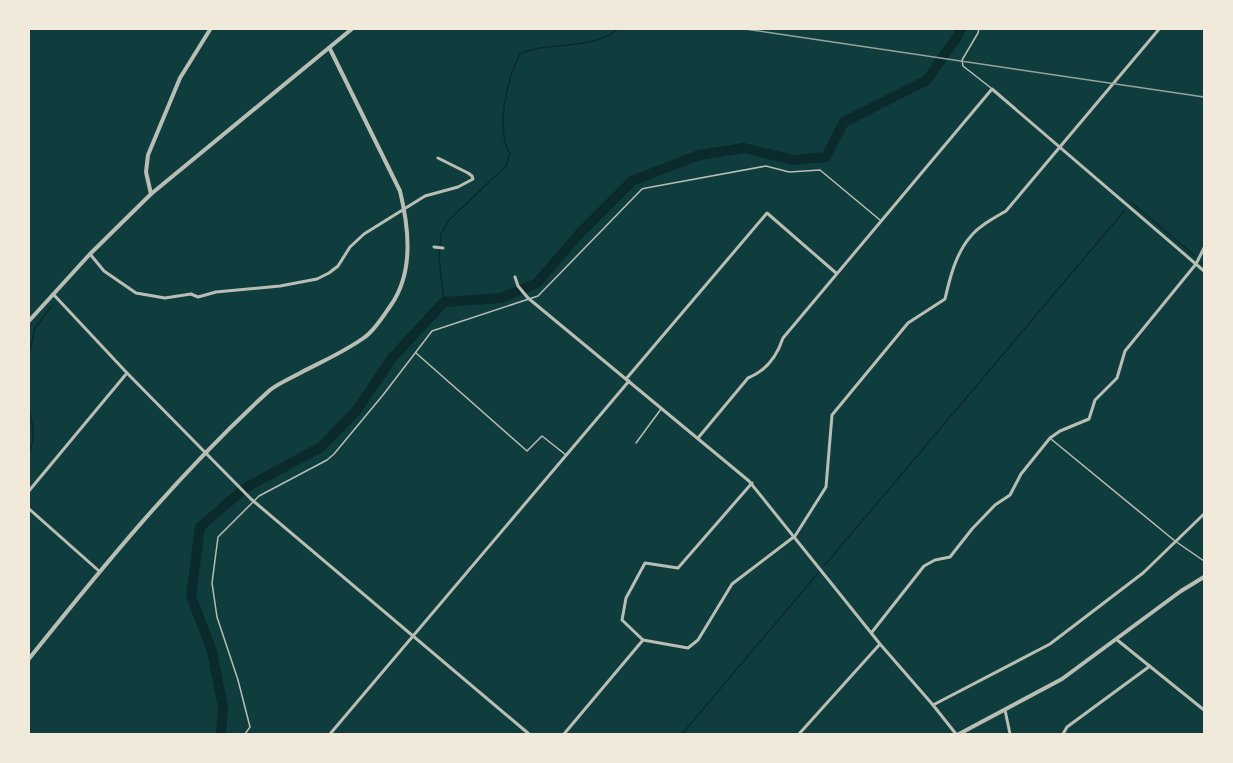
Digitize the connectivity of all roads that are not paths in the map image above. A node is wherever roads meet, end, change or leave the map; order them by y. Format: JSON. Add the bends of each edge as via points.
{"nodes":[{"id":1,"x":211,"y":28,"type":"edge"},
{"id":2,"x":353,"y":28,"type":"edge"},
{"id":3,"x":979,"y":28,"type":"edge"},
{"id":4,"x":1160,"y":28,"type":"edge"},
{"id":5,"x":330,"y":49,"type":"junction"},
{"id":6,"x":992,"y":88,"type":"junction"},
{"id":7,"x":1059,"y":148,"type":"junction"},
{"id":8,"x":438,"y":158,"type":"dead end"},
{"id":9,"x":151,"y":194,"type":"junction"},
{"id":10,"x":404,"y":209,"type":"junction"},
{"id":11,"x":880,"y":220,"type":"junction"},
{"id":12,"x":434,"y":247,"type":"dead end"},
{"id":13,"x":443,"y":248,"type":"dead end"},
{"id":14,"x":1204,"y":248,"type":"edge"},
{"id":15,"x":90,"y":254,"type":"junction"},
{"id":16,"x":1196,"y":264,"type":"junction"},
{"id":17,"x":1204,"y":271,"type":"edge"},
{"id":18,"x":836,"y":273,"type":"junction"},
{"id":19,"x":515,"y":277,"type":"dead end"},
{"id":20,"x":54,"y":295,"type":"junction"},
{"id":21,"x":528,"y":298,"type":"junction"},
{"id":22,"x":28,"y":322,"type":"edge"},
{"id":23,"x":416,"y":352,"type":"junction"},
{"id":24,"x":127,"y":373,"type":"junction"},
{"id":25,"x":627,"y":380,"type":"junction"},
{"id":26,"x":662,"y":408,"type":"junction"},
{"id":27,"x":698,"y":438,"type":"junction"},
{"id":28,"x":1050,"y":438,"type":"junction"},
{"id":29,"x":636,"y":443,"type":"dead end"},
{"id":30,"x":205,"y":452,"type":"junction"},
{"id":31,"x":566,"y":455,"type":"junction"},
{"id":32,"x":752,"y":483,"type":"junction"},
{"id":33,"x":28,"y":492,"type":"edge"},
{"id":34,"x":253,"y":501,"type":"junction"},
{"id":35,"x":28,"y":508,"type":"edge"},
{"id":36,"x":1204,"y":514,"type":"edge"},
{"id":37,"x":795,"y":536,"type":"junction"},
{"id":38,"x":1175,"y":541,"type":"junction"},
{"id":39,"x":1204,"y":561,"type":"edge"},
{"id":40,"x":99,"y":571,"type":"junction"},
{"id":41,"x":1204,"y":577,"type":"edge"},
{"id":42,"x":872,"y":632,"type":"junction"},
{"id":43,"x":413,"y":636,"type":"junction"},
{"id":44,"x":1116,"y":639,"type":"junction"},
{"id":45,"x":644,"y":640,"type":"junction"},
{"id":46,"x":880,"y":644,"type":"junction"},
{"id":47,"x":28,"y":660,"type":"edge"},
{"id":48,"x":1150,"y":666,"type":"junction"},
{"id":49,"x":933,"y":705,"type":"junction"},
{"id":50,"x":1005,"y":709,"type":"junction"},
{"id":51,"x":1204,"y":710,"type":"edge"},
{"id":52,"x":245,"y":735,"type":"edge"},
{"id":53,"x":330,"y":735,"type":"edge"},
{"id":54,"x":529,"y":735,"type":"edge"},
{"id":55,"x":564,"y":735,"type":"edge"},
{"id":56,"x":799,"y":735,"type":"edge"},
{"id":57,"x":958,"y":735,"type":"edge"},
{"id":58,"x":1010,"y":735,"type":"edge"},
{"id":59,"x":1064,"y":735,"type":"edge"}],
"edges":[{"from":1,"to":9,"type":"street","via":[[180,78],[153,140],[146,172]]},
{"from":2,"to":5,"type":"street"},
{"from":3,"to":6,"type":"lane","via":[[962,60],[963,66]]},
{"from":4,"to":7,"type":"street"},
{"from":5,"to":9,"type":"street"},
{"from":5,"to":10,"type":"street","via":[[400,191]]},
{"from":6,"to":7,"type":"street"},
{"from":6,"to":11,"type":"street"},
{"from":7,"to":16,"type":"street"},
{"from":7,"to":37,"type":"street","via":[[1006,211],[970,237],[950,273],[945,298],[908,323],[832,415],[826,487]]},
{"from":8,"to":10,"type":"street","via":[[473,179],[425,196]]},
{"from":9,"to":15,"type":"street"},
{"from":10,"to":15,"type":"street","via":[[357,240],[329,273],[280,286],[198,297],[158,297],[136,293],[104,271]]},
{"from":10,"to":30,"type":"street","via":[[408,231],[402,282],[392,304],[367,336],[274,387]]},
{"from":11,"to":18,"type":"street"},
{"from":11,"to":21,"type":"lane","via":[[820,170],[789,172],[766,166],[646,188],[538,296]]},
{"from":12,"to":13,"type":"street"},
{"from":14,"to":16,"type":"street"},
{"from":15,"to":20,"type":"street"},
{"from":16,"to":17,"type":"street"},
{"from":16,"to":28,"type":"street","via":[[1125,351],[1117,378],[1095,400],[1089,418]]},
{"from":18,"to":25,"type":"street","via":[[767,213]]},
{"from":18,"to":27,"type":"street","via":[[783,338],[778,353],[759,374],[748,378]]},
{"from":19,"to":21,"type":"street"},
{"from":20,"to":22,"type":"street"},
{"from":20,"to":24,"type":"street"},
{"from":21,"to":23,"type":"lane","via":[[436,328]]},
{"from":21,"to":25,"type":"street"},
{"from":23,"to":31,"type":"lane","via":[[527,451],[542,436]]},
{"from":23,"to":34,"type":"lane","via":[[334,454]]},
{"from":24,"to":30,"type":"street"},
{"from":24,"to":33,"type":"street"},
{"from":25,"to":26,"type":"street"},
{"from":25,"to":31,"type":"street"},
{"from":26,"to":27,"type":"street"},
{"from":26,"to":29,"type":"lane"},
{"from":27,"to":32,"type":"street"},
{"from":28,"to":38,"type":"lane"},
{"from":28,"to":42,"type":"street","via":[[1021,474],[1010,495],[995,505],[950,557],[924,567]]},
{"from":30,"to":34,"type":"street"},
{"from":30,"to":40,"type":"street"},
{"from":31,"to":43,"type":"street"},
{"from":32,"to":37,"type":"street"},
{"from":32,"to":45,"type":"street","via":[[678,568],[645,563],[626,598],[622,620]]},
{"from":34,"to":43,"type":"street"},
{"from":34,"to":52,"type":"lane","via":[[218,537],[212,583],[217,617],[250,727]]},
{"from":35,"to":40,"type":"street"},
{"from":36,"to":38,"type":"street"},
{"from":37,"to":42,"type":"street"},
{"from":37,"to":45,"type":"street","via":[[732,584],[698,640],[688,648]]},
{"from":38,"to":39,"type":"lane"},
{"from":38,"to":49,"type":"street","via":[[1143,573],[1050,644]]},
{"from":40,"to":47,"type":"street"},
{"from":41,"to":44,"type":"street"},
{"from":42,"to":46,"type":"street"},
{"from":43,"to":53,"type":"street"},
{"from":43,"to":54,"type":"street"},
{"from":44,"to":48,"type":"street"},
{"from":44,"to":50,"type":"street","via":[[1062,679]]},
{"from":45,"to":55,"type":"street"},
{"from":46,"to":49,"type":"street"},
{"from":46,"to":56,"type":"street"},
{"from":48,"to":51,"type":"street"},
{"from":48,"to":59,"type":"street","via":[[1067,727]]},
{"from":49,"to":57,"type":"street"},
{"from":50,"to":57,"type":"street"},
{"from":50,"to":58,"type":"street"}]}
